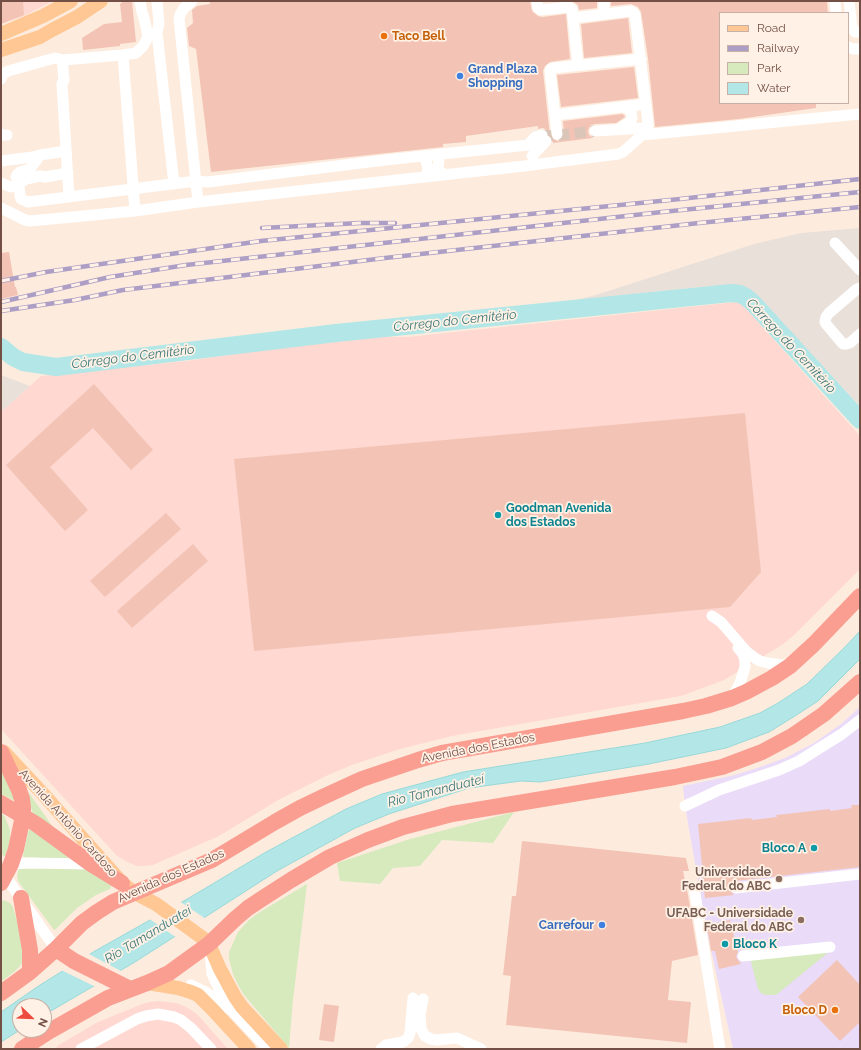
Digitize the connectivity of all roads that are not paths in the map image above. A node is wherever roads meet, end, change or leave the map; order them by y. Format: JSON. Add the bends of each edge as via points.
{"nodes":[{"id":1,"x":71,"y":1,"type":"edge"},
{"id":2,"x":101,"y":1,"type":"edge"},
{"id":3,"x":140,"y":1,"type":"edge"},
{"id":4,"x":157,"y":1,"type":"edge"},
{"id":5,"x":192,"y":1,"type":"edge"},
{"id":6,"x":537,"y":1,"type":"edge"},
{"id":7,"x":604,"y":1,"type":"edge"},
{"id":8,"x":835,"y":1,"type":"edge"},
{"id":9,"x":849,"y":1,"type":"edge"},
{"id":10,"x":550,"y":5,"type":"edge"},
{"id":11,"x":836,"y":12,"type":"edge"},
{"id":12,"x":604,"y":14,"type":"junction"},
{"id":13,"x":573,"y":18,"type":"junction"},
{"id":14,"x":178,"y":19,"type":"junction"},
{"id":15,"x":159,"y":22,"type":"junction"},
{"id":16,"x":860,"y":32,"type":"edge"},
{"id":17,"x":1,"y":34,"type":"edge"},
{"id":18,"x":158,"y":44,"type":"junction"},
{"id":19,"x":849,"y":47,"type":"edge"},
{"id":20,"x":860,"y":49,"type":"edge"},
{"id":21,"x":1,"y":50,"type":"edge"},
{"id":22,"x":141,"y":50,"type":"junction"},
{"id":23,"x":123,"y":55,"type":"junction"},
{"id":24,"x":641,"y":59,"type":"junction"},
{"id":25,"x":62,"y":60,"type":"junction"},
{"id":26,"x":578,"y":65,"type":"junction"},
{"id":27,"x":161,"y":73,"type":"junction"},
{"id":28,"x":1,"y":79,"type":"edge"},
{"id":29,"x":646,"y":104,"type":"junction"},
{"id":30,"x":623,"y":107,"type":"junction"},
{"id":31,"x":860,"y":114,"type":"edge"},
{"id":32,"x":555,"y":115,"type":"junction"},
{"id":33,"x":617,"y":130,"type":"junction"},
{"id":34,"x":595,"y":131,"type":"tunnel mouth"},
{"id":35,"x":557,"y":134,"type":"dead end"},
{"id":36,"x":544,"y":138,"type":"tunnel mouth"},
{"id":37,"x":532,"y":148,"type":"junction"},
{"id":38,"x":66,"y":151,"type":"junction"},
{"id":39,"x":441,"y":154,"type":"junction"},
{"id":40,"x":40,"y":155,"type":"junction"},
{"id":41,"x":425,"y":156,"type":"junction"},
{"id":42,"x":1,"y":161,"type":"edge"},
{"id":43,"x":524,"y":166,"type":"junction"},
{"id":44,"x":68,"y":173,"type":"junction"},
{"id":45,"x":444,"y":174,"type":"junction"},
{"id":46,"x":424,"y":177,"type":"junction"},
{"id":47,"x":196,"y":181,"type":"junction"},
{"id":48,"x":216,"y":181,"type":"junction"},
{"id":49,"x":1,"y":183,"type":"edge"},
{"id":50,"x":19,"y":184,"type":"junction"},
{"id":51,"x":174,"y":184,"type":"junction"},
{"id":52,"x":134,"y":189,"type":"junction"},
{"id":53,"x":64,"y":198,"type":"junction"},
{"id":54,"x":217,"y":200,"type":"junction"},
{"id":55,"x":198,"y":202,"type":"junction"},
{"id":56,"x":1,"y":208,"type":"edge"},
{"id":57,"x":136,"y":211,"type":"junction"},
{"id":58,"x":60,"y":218,"type":"junction"},
{"id":59,"x":835,"y":243,"type":"dead end"},
{"id":60,"x":860,"y":270,"type":"edge"},
{"id":61,"x":860,"y":288,"type":"edge"},
{"id":62,"x":860,"y":334,"type":"edge"},
{"id":63,"x":860,"y":596,"type":"edge"},
{"id":64,"x":790,"y":666,"type":"junction"},
{"id":65,"x":860,"y":682,"type":"edge"},
{"id":66,"x":732,"y":698,"type":"junction"},
{"id":67,"x":860,"y":720,"type":"edge"},
{"id":68,"x":1,"y":751,"type":"edge"},
{"id":69,"x":1,"y":803,"type":"edge"},
{"id":70,"x":685,"y":806,"type":"dead end"},
{"id":71,"x":23,"y":816,"type":"junction"},
{"id":72,"x":91,"y":864,"type":"junction"},
{"id":73,"x":5,"y":873,"type":"edge"},
{"id":74,"x":860,"y":874,"type":"edge"},
{"id":75,"x":122,"y":882,"type":"junction"},
{"id":76,"x":694,"y":887,"type":"dead end"},
{"id":77,"x":736,"y":888,"type":"dead end"},
{"id":78,"x":135,"y":893,"type":"junction"},
{"id":79,"x":21,"y":898,"type":"junction"},
{"id":80,"x":209,"y":944,"type":"junction"},
{"id":81,"x":830,"y":947,"type":"dead end"},
{"id":82,"x":56,"y":949,"type":"junction"},
{"id":83,"x":744,"y":956,"type":"dead end"},
{"id":84,"x":30,"y":972,"type":"junction"},
{"id":85,"x":147,"y":984,"type":"junction"},
{"id":86,"x":130,"y":989,"type":"junction"},
{"id":87,"x":1,"y":993,"type":"edge"},
{"id":88,"x":235,"y":1014,"type":"junction"},
{"id":89,"x":247,"y":1048,"type":"edge"},
{"id":90,"x":22,"y":1049,"type":"edge"},
{"id":91,"x":81,"y":1049,"type":"edge"},
{"id":92,"x":211,"y":1049,"type":"edge"},
{"id":93,"x":268,"y":1049,"type":"edge"},
{"id":94,"x":280,"y":1049,"type":"edge"},
{"id":95,"x":381,"y":1049,"type":"edge"},
{"id":96,"x":481,"y":1049,"type":"edge"},
{"id":97,"x":720,"y":1049,"type":"edge"}],
"edges":[{"from":1,"to":17,"type":"main road"},
{"from":2,"to":21,"type":"main road","via":[[40,37]]},
{"from":3,"to":22,"type":"street","via":[[148,36]]},
{"from":4,"to":15,"type":"street"},
{"from":5,"to":14,"type":"street","via":[[184,8]]},
{"from":6,"to":10,"type":"street","via":[[539,9]]},
{"from":7,"to":12,"type":"street"},
{"from":8,"to":11,"type":"street"},
{"from":9,"to":16,"type":"street","via":[[852,28],[855,32]]},
{"from":10,"to":13,"type":"street","via":[[571,8]]},
{"from":12,"to":13,"type":"street"},
{"from":12,"to":24,"type":"street","via":[[631,11],[634,13]]},
{"from":13,"to":26,"type":"street"},
{"from":14,"to":15,"type":"street","via":[[167,15]]},
{"from":14,"to":47,"type":"street"},
{"from":15,"to":18,"type":"street"},
{"from":15,"to":27,"type":"street","via":[[164,28],[167,59]]},
{"from":18,"to":22,"type":"street"},
{"from":18,"to":27,"type":"street"},
{"from":19,"to":20,"type":"street"},
{"from":22,"to":23,"type":"street"},
{"from":23,"to":25,"type":"street"},
{"from":23,"to":52,"type":"street"},
{"from":24,"to":26,"type":"street"},
{"from":24,"to":29,"type":"street"},
{"from":25,"to":28,"type":"street","via":[[55,58],[8,70]]},
{"from":25,"to":38,"type":"street"},
{"from":26,"to":32,"type":"street","via":[[553,68],[550,71]]},
{"from":27,"to":51,"type":"street"},
{"from":29,"to":30,"type":"street"},
{"from":29,"to":33,"type":"street","via":[[648,126]]},
{"from":30,"to":32,"type":"street"},
{"from":30,"to":33,"type":"street","via":[[631,112],[632,118]]},
{"from":31,"to":43,"type":"street","via":[[642,135],[620,154]]},
{"from":32,"to":35,"type":"street"},
{"from":33,"to":34,"type":"street"},
{"from":36,"to":37,"type":"street"},
{"from":37,"to":39,"type":"street"},
{"from":37,"to":43,"type":"street"},
{"from":38,"to":40,"type":"street"},
{"from":38,"to":44,"type":"street"},
{"from":39,"to":41,"type":"street"},
{"from":39,"to":45,"type":"street","via":[[438,167]]},
{"from":40,"to":42,"type":"street"},
{"from":40,"to":50,"type":"street","via":[[30,169],[17,175]]},
{"from":41,"to":46,"type":"street","via":[[428,169]]},
{"from":41,"to":48,"type":"street"},
{"from":43,"to":45,"type":"street"},
{"from":44,"to":50,"type":"street","via":[[26,179]]},
{"from":44,"to":53,"type":"street"},
{"from":45,"to":46,"type":"street"},
{"from":46,"to":54,"type":"street"},
{"from":47,"to":48,"type":"street"},
{"from":47,"to":51,"type":"street"},
{"from":47,"to":55,"type":"street"},
{"from":48,"to":54,"type":"street"},
{"from":49,"to":50,"type":"street","via":[[11,187]]},
{"from":50,"to":53,"type":"street","via":[[21,199],[26,202]]},
{"from":51,"to":52,"type":"street"},
{"from":52,"to":53,"type":"street"},
{"from":52,"to":57,"type":"street"},
{"from":53,"to":58,"type":"street"},
{"from":54,"to":55,"type":"street"},
{"from":55,"to":57,"type":"street"},
{"from":56,"to":58,"type":"street","via":[[30,221]]},
{"from":57,"to":58,"type":"street"},
{"from":59,"to":60,"type":"street"},
{"from":61,"to":62,"type":"street","via":[[829,313],[825,322],[843,344],[850,343]]},
{"from":63,"to":64,"type":"highway","name":"Avenida dos Estados"},
{"from":64,"to":66,"type":"highway","name":"Avenida dos Estados","via":[[760,685]]},
{"from":64,"to":66,"type":"street","via":[[755,658],[712,616],[743,654],[745,661],[743,676]]},
{"from":65,"to":80,"type":"highway","via":[[824,714],[792,736],[762,752],[722,767],[452,814],[403,827],[368,840],[330,857],[260,900]]},
{"from":66,"to":78,"type":"highway","name":"Avenida dos Estados","via":[[683,711],[442,753],[399,766],[362,779],[300,808],[212,860]]},
{"from":67,"to":70,"type":"street","via":[[799,761],[719,790]]},
{"from":68,"to":71,"type":"highway","via":[[20,795]]},
{"from":68,"to":75,"type":"main road","name":"Avenida Antônio Cardoso"},
{"from":69,"to":71,"type":"highway"},
{"from":71,"to":72,"type":"highway"},
{"from":71,"to":73,"type":"highway","via":[[18,844]]},
{"from":72,"to":73,"type":"street","via":[[30,863]]},
{"from":72,"to":75,"type":"highway"},
{"from":73,"to":79,"type":"street"},
{"from":74,"to":77,"type":"street"},
{"from":75,"to":78,"type":"main road","name":"Avenida Antônio Cardoso"},
{"from":76,"to":97,"type":"street"},
{"from":78,"to":80,"type":"main road","name":"Avenida Antônio Cardoso","via":[[156,904]]},
{"from":78,"to":82,"type":"highway","name":"Avenida dos Estados","via":[[97,912]]},
{"from":79,"to":82,"type":"street"},
{"from":79,"to":84,"type":"highway","via":[[30,950]]},
{"from":80,"to":85,"type":"highway","via":[[169,973]]},
{"from":80,"to":88,"type":"street","via":[[212,974]]},
{"from":80,"to":94,"type":"main road","name":"Avenida Antônio Cardoso","via":[[235,997]]},
{"from":81,"to":83,"type":"street"},
{"from":82,"to":84,"type":"highway","name":"Avenida dos Estados"},
{"from":82,"to":86,"type":"highway"},
{"from":84,"to":87,"type":"highway","name":"Avenida dos Estados"},
{"from":85,"to":86,"type":"highway"},
{"from":85,"to":88,"type":"street","via":[[178,982],[195,986]]},
{"from":85,"to":89,"type":"main road","via":[[178,988],[198,996]]},
{"from":86,"to":90,"type":"highway","via":[[72,1018]]},
{"from":88,"to":93,"type":"street"},
{"from":91,"to":92,"type":"street","via":[[137,1019],[158,1014],[181,1020]]},
{"from":95,"to":96,"type":"street","via":[[408,1038],[418,999],[421,1029],[425,1036],[437,1040],[456,1038]]}]}
